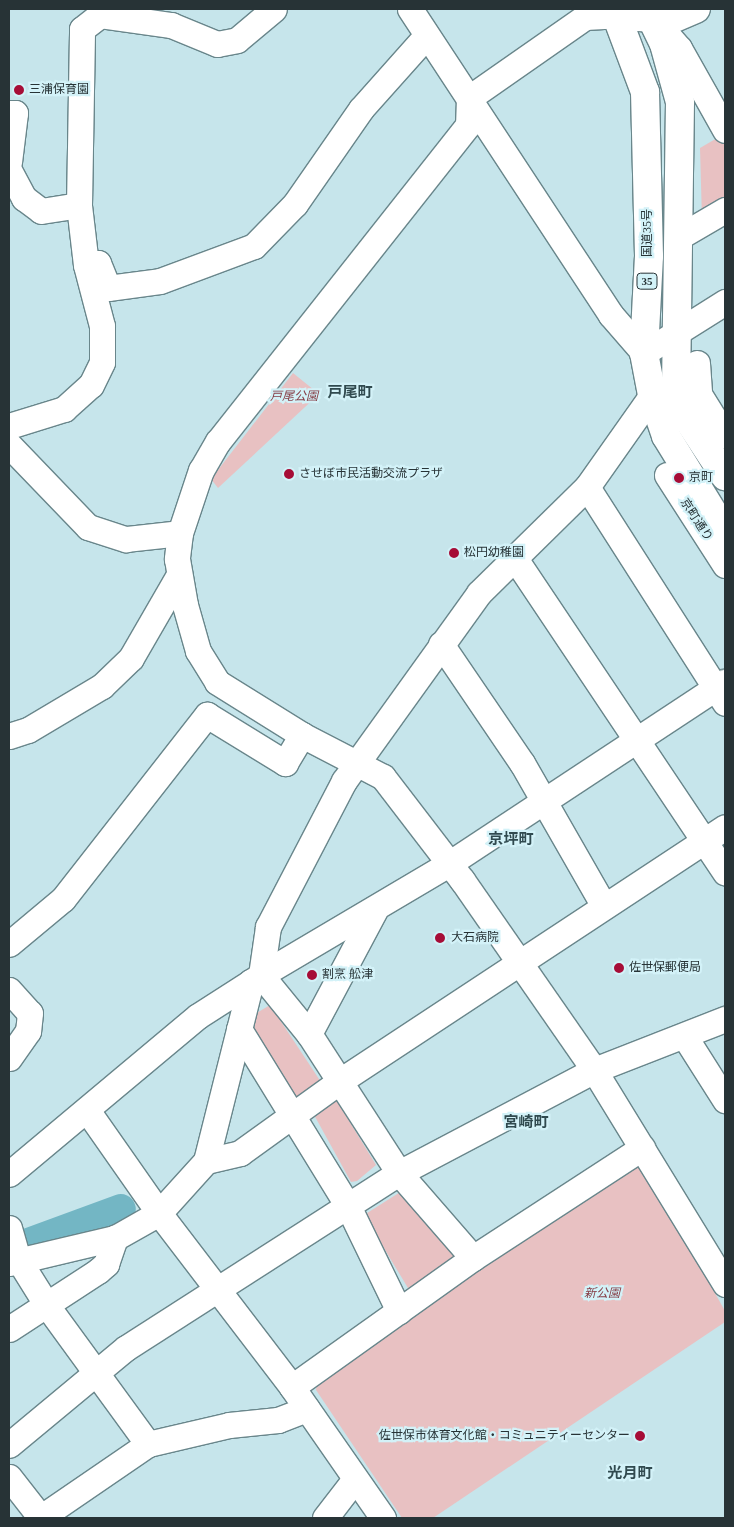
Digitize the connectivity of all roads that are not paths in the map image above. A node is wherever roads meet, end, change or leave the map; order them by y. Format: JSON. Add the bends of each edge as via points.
{"nodes":[{"id":1,"x":274,"y":9,"type":"edge"},
{"id":2,"x":410,"y":9,"type":"edge"},
{"id":3,"x":696,"y":9,"type":"edge"},
{"id":4,"x":103,"y":12,"type":"edge"},
{"id":5,"x":616,"y":12,"type":"edge"},
{"id":6,"x":650,"y":14,"type":"edge"},
{"id":7,"x":426,"y":36,"type":"junction"},
{"id":8,"x":469,"y":98,"type":"junction"},
{"id":9,"x":9,"y":113,"type":"edge"},
{"id":10,"x":725,"y":130,"type":"edge"},
{"id":11,"x":9,"y":162,"type":"edge"},
{"id":12,"x":9,"y":170,"type":"edge"},
{"id":13,"x":79,"y":205,"type":"junction"},
{"id":14,"x":725,"y":210,"type":"edge"},
{"id":15,"x":677,"y":238,"type":"junction"},
{"id":16,"x":86,"y":265,"type":"junction"},
{"id":17,"x":723,"y":307,"type":"edge"},
{"id":18,"x":677,"y":330,"type":"junction"},
{"id":19,"x":644,"y":353,"type":"junction"},
{"id":20,"x":697,"y":364,"type":"dead end"},
{"id":21,"x":664,"y":390,"type":"junction"},
{"id":22,"x":9,"y":426,"type":"edge"},
{"id":23,"x":725,"y":436,"type":"edge"},
{"id":24,"x":9,"y":445,"type":"edge"},
{"id":25,"x":667,"y":475,"type":"dead end"},
{"id":26,"x":725,"y":476,"type":"edge"},
{"id":27,"x":587,"y":486,"type":"junction"},
{"id":28,"x":725,"y":532,"type":"edge"},
{"id":29,"x":180,"y":533,"type":"junction"},
{"id":30,"x":516,"y":560,"type":"junction"},
{"id":31,"x":725,"y":565,"type":"edge"},
{"id":32,"x":179,"y":575,"type":"junction"},
{"id":33,"x":441,"y":644,"type":"junction"},
{"id":34,"x":722,"y":691,"type":"edge"},
{"id":35,"x":302,"y":735,"type":"junction"},
{"id":36,"x":9,"y":736,"type":"edge"},
{"id":37,"x":637,"y":742,"type":"junction"},
{"id":38,"x":357,"y":763,"type":"junction"},
{"id":39,"x":542,"y":804,"type":"junction"},
{"id":40,"x":715,"y":834,"type":"edge"},
{"id":41,"x":447,"y":865,"type":"junction"},
{"id":42,"x":725,"y":872,"type":"edge"},
{"id":43,"x":604,"y":906,"type":"junction"},
{"id":44,"x":375,"y":910,"type":"junction"},
{"id":45,"x":9,"y":944,"type":"edge"},
{"id":46,"x":519,"y":962,"type":"junction"},
{"id":47,"x":256,"y":979,"type":"junction"},
{"id":48,"x":9,"y":990,"type":"edge"},
{"id":49,"x":725,"y":1019,"type":"edge"},
{"id":50,"x":239,"y":1029,"type":"junction"},
{"id":51,"x":309,"y":1034,"type":"junction"},
{"id":52,"x":685,"y":1037,"type":"junction"},
{"id":53,"x":9,"y":1058,"type":"edge"},
{"id":54,"x":594,"y":1070,"type":"junction"},
{"id":55,"x":340,"y":1081,"type":"junction"},
{"id":56,"x":725,"y":1100,"type":"edge"},
{"id":57,"x":87,"y":1110,"type":"junction"},
{"id":58,"x":292,"y":1114,"type":"junction"},
{"id":59,"x":642,"y":1148,"type":"junction"},
{"id":60,"x":206,"y":1161,"type":"junction"},
{"id":61,"x":399,"y":1173,"type":"junction"},
{"id":62,"x":9,"y":1174,"type":"edge"},
{"id":63,"x":348,"y":1206,"type":"junction"},
{"id":64,"x":159,"y":1213,"type":"junction"},
{"id":65,"x":115,"y":1238,"type":"junction"},
{"id":66,"x":12,"y":1246,"type":"edge"},
{"id":67,"x":473,"y":1258,"type":"junction"},
{"id":68,"x":725,"y":1284,"type":"edge"},
{"id":69,"x":216,"y":1293,"type":"junction"},
{"id":70,"x":45,"y":1303,"type":"junction"},
{"id":71,"x":399,"y":1311,"type":"junction"},
{"id":72,"x":9,"y":1329,"type":"edge"},
{"id":73,"x":96,"y":1372,"type":"junction"},
{"id":74,"x":292,"y":1387,"type":"junction"},
{"id":75,"x":308,"y":1409,"type":"junction"},
{"id":76,"x":9,"y":1444,"type":"edge"},
{"id":77,"x":148,"y":1444,"type":"junction"},
{"id":78,"x":9,"y":1476,"type":"edge"},
{"id":79,"x":356,"y":1479,"type":"junction"},
{"id":80,"x":41,"y":1518,"type":"edge"},
{"id":81,"x":325,"y":1518,"type":"edge"},
{"id":82,"x":383,"y":1518,"type":"edge"}],
"edges":[{"from":1,"to":4,"type":"street","via":[[237,40],[217,44],[171,25]]},
{"from":2,"to":7,"type":"street"},
{"from":3,"to":6,"type":"highway","via":[[672,19]]},
{"from":4,"to":13,"type":"street","via":[[82,29]]},
{"from":5,"to":6,"type":"highway"},
{"from":5,"to":8,"type":"street","via":[[584,17]]},
{"from":5,"to":19,"type":"highway","name":"国道35号","number":"35","via":[[645,92],[649,256]]},
{"from":6,"to":10,"type":"street","via":[[679,48]]},
{"from":6,"to":15,"type":"highway","name":"国道35号","number":"35","via":[[680,102]]},
{"from":7,"to":8,"type":"street"},
{"from":7,"to":16,"type":"street","via":[[361,109],[295,204],[254,246],[160,281],[108,288],[98,262]]},
{"from":8,"to":19,"type":"street","via":[[611,315]]},
{"from":8,"to":29,"type":"street","via":[[468,125],[218,441],[201,470]]},
{"from":9,"to":11,"type":"street","via":[[15,113]]},
{"from":12,"to":13,"type":"street","via":[[24,198],[41,211]]},
{"from":13,"to":16,"type":"street"},
{"from":14,"to":15,"type":"street"},
{"from":15,"to":18,"type":"highway","name":"国道35号","number":"35"},
{"from":16,"to":22,"type":"street","via":[[102,326],[102,362],[91,385],[64,409]]},
{"from":17,"to":18,"type":"street"},
{"from":18,"to":19,"type":"street"},
{"from":18,"to":21,"type":"highway","name":"国道35号","number":"35"},
{"from":19,"to":21,"type":"highway","name":"国道35号","number":"35"},
{"from":20,"to":23,"type":"street","via":[[699,394]]},
{"from":21,"to":26,"type":"highway","name":"国道35号","number":"35","via":[[683,412]]},
{"from":21,"to":27,"type":"street"},
{"from":21,"to":28,"type":"highway","name":"国道35号","number":"35","via":[[666,436]]},
{"from":24,"to":29,"type":"street","via":[[88,527],[126,539]]},
{"from":25,"to":31,"type":"street","name":"京町通り"},
{"from":27,"to":30,"type":"street"},
{"from":27,"to":34,"type":"street"},
{"from":29,"to":32,"type":"street"},
{"from":30,"to":33,"type":"street","via":[[479,593]]},
{"from":30,"to":37,"type":"street"},
{"from":32,"to":35,"type":"street","via":[[195,642],[217,682]]},
{"from":32,"to":36,"type":"street","via":[[131,658],[102,686],[28,730]]},
{"from":33,"to":38,"type":"street"},
{"from":33,"to":39,"type":"street","via":[[522,763]]},
{"from":34,"to":37,"type":"street"},
{"from":35,"to":38,"type":"street"},
{"from":35,"to":45,"type":"street","via":[[285,763],[207,715],[63,899]]},
{"from":37,"to":39,"type":"street"},
{"from":37,"to":40,"type":"street"},
{"from":38,"to":41,"type":"street","via":[[383,777]]},
{"from":38,"to":47,"type":"street","via":[[268,927]]},
{"from":39,"to":41,"type":"street"},
{"from":39,"to":43,"type":"street"},
{"from":40,"to":42,"type":"street"},
{"from":40,"to":43,"type":"street"},
{"from":41,"to":44,"type":"street"},
{"from":41,"to":46,"type":"street"},
{"from":43,"to":46,"type":"street"},
{"from":44,"to":47,"type":"street"},
{"from":44,"to":51,"type":"street"},
{"from":46,"to":54,"type":"street"},
{"from":46,"to":55,"type":"street"},
{"from":47,"to":50,"type":"street"},
{"from":47,"to":51,"type":"street"},
{"from":47,"to":57,"type":"street","via":[[198,1016]]},
{"from":48,"to":53,"type":"street","via":[[30,1013],[28,1031]]},
{"from":49,"to":52,"type":"street"},
{"from":50,"to":58,"type":"street"},
{"from":50,"to":60,"type":"street"},
{"from":51,"to":55,"type":"street"},
{"from":52,"to":54,"type":"street"},
{"from":52,"to":56,"type":"street"},
{"from":54,"to":59,"type":"street"},
{"from":54,"to":61,"type":"street"},
{"from":55,"to":58,"type":"street"},
{"from":55,"to":61,"type":"street"},
{"from":57,"to":62,"type":"street"},
{"from":57,"to":64,"type":"street"},
{"from":58,"to":60,"type":"street","via":[[240,1153]]},
{"from":58,"to":63,"type":"street"},
{"from":59,"to":67,"type":"street"},
{"from":59,"to":68,"type":"street"},
{"from":60,"to":64,"type":"street"},
{"from":61,"to":63,"type":"street"},
{"from":61,"to":67,"type":"street"},
{"from":63,"to":69,"type":"street"},
{"from":63,"to":71,"type":"street"},
{"from":64,"to":65,"type":"street"},
{"from":64,"to":69,"type":"street"},
{"from":65,"to":66,"type":"street"},
{"from":65,"to":70,"type":"street","via":[[106,1264]]},
{"from":66,"to":70,"type":"street"},
{"from":67,"to":71,"type":"street"},
{"from":69,"to":73,"type":"street","via":[[126,1348]]},
{"from":69,"to":74,"type":"street"},
{"from":70,"to":72,"type":"street"},
{"from":70,"to":73,"type":"street"},
{"from":71,"to":74,"type":"street"},
{"from":73,"to":76,"type":"street"},
{"from":73,"to":77,"type":"street"},
{"from":74,"to":75,"type":"street"},
{"from":75,"to":77,"type":"street","via":[[278,1420],[229,1425]]},
{"from":75,"to":79,"type":"street"},
{"from":77,"to":80,"type":"street"},
{"from":78,"to":80,"type":"street"},
{"from":79,"to":81,"type":"street"},
{"from":79,"to":82,"type":"street"}]}
